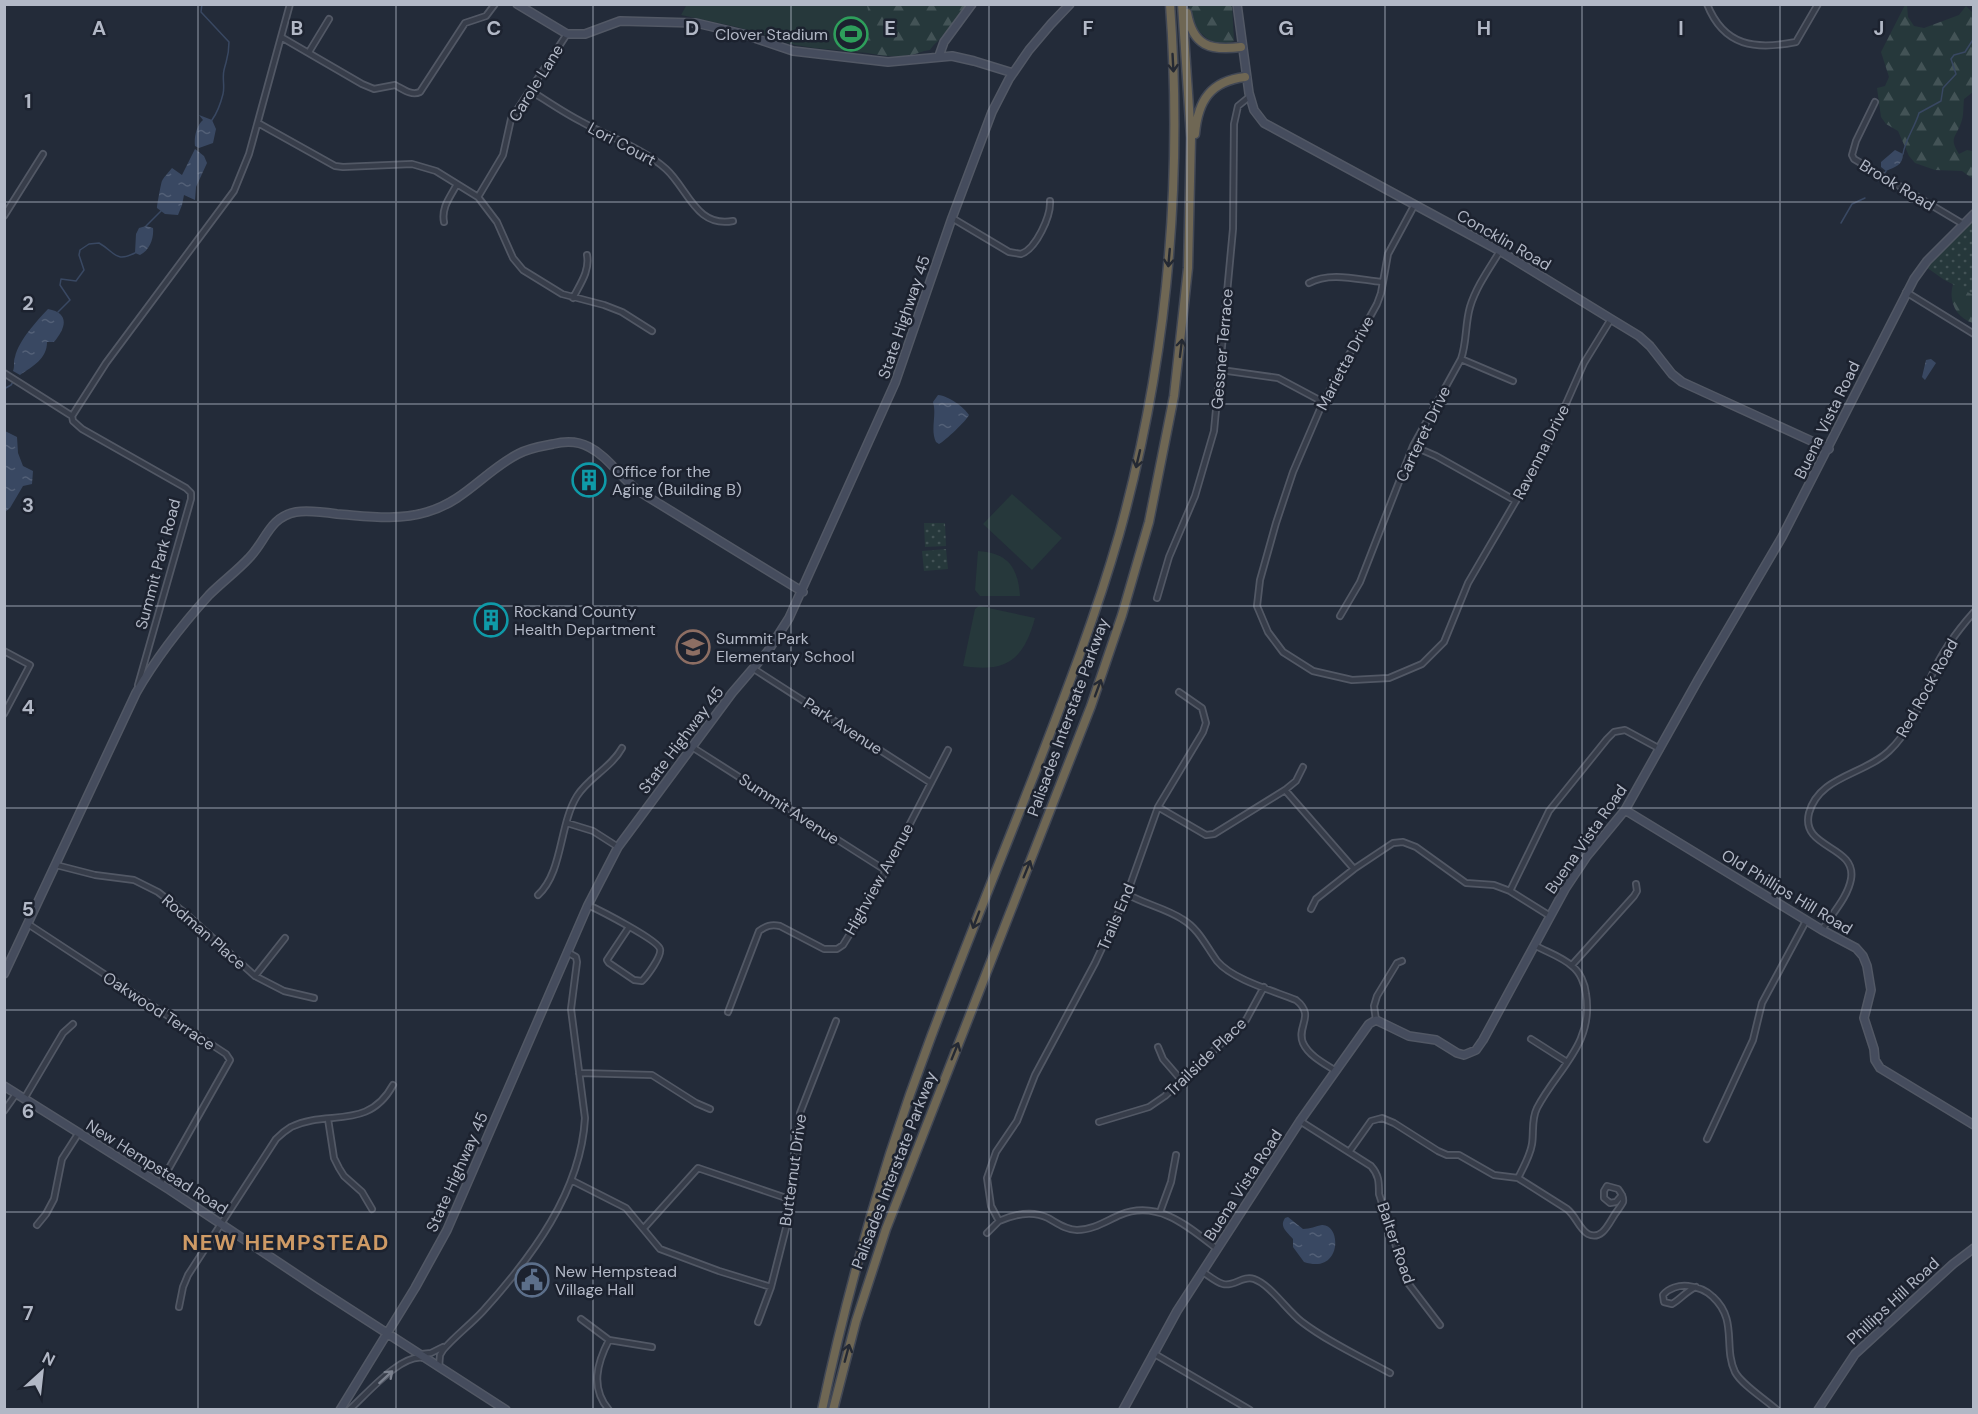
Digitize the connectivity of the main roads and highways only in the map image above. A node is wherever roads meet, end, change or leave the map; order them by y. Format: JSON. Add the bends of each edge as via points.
{"nodes":[{"id":1,"x":1170,"y":4,"type":"edge"},
{"id":2,"x":1184,"y":4,"type":"edge"},
{"id":3,"x":1241,"y":47,"type":"road end"},
{"id":4,"x":1245,"y":77,"type":"road end"},
{"id":5,"x":1191,"y":203,"type":"junction"},
{"id":6,"x":837,"y":1343,"type":"junction"},
{"id":7,"x":816,"y":1410,"type":"edge"},
{"id":8,"x":822,"y":1410,"type":"edge"},
{"id":9,"x":833,"y":1410,"type":"edge"}],
"edges":[{"from":1,"to":6,"type":"highway","name":"Palisades Interstate Parkway","one_way":true,"via":[[1175,119],[1171,231],[1157,359],[1130,493],[1075,669],[909,1096],[870,1219]]},
{"from":2,"to":3,"type":"highway","via":[[1191,28],[1203,43],[1218,49]]},
{"from":2,"to":5,"type":"highway","name":"Palisades Interstate Parkway"},
{"from":4,"to":5,"type":"highway","via":[[1221,83],[1202,105],[1195,128]]},
{"from":9,"to":5,"type":"highway","name":"Palisades Interstate Parkway","one_way":true,"via":[[885,1229],[1088,714],[1134,577],[1173,406],[1186,300]]},
{"from":6,"to":7,"type":"highway"},
{"from":6,"to":8,"type":"highway","name":"Palisades Interstate Parkway"}]}
